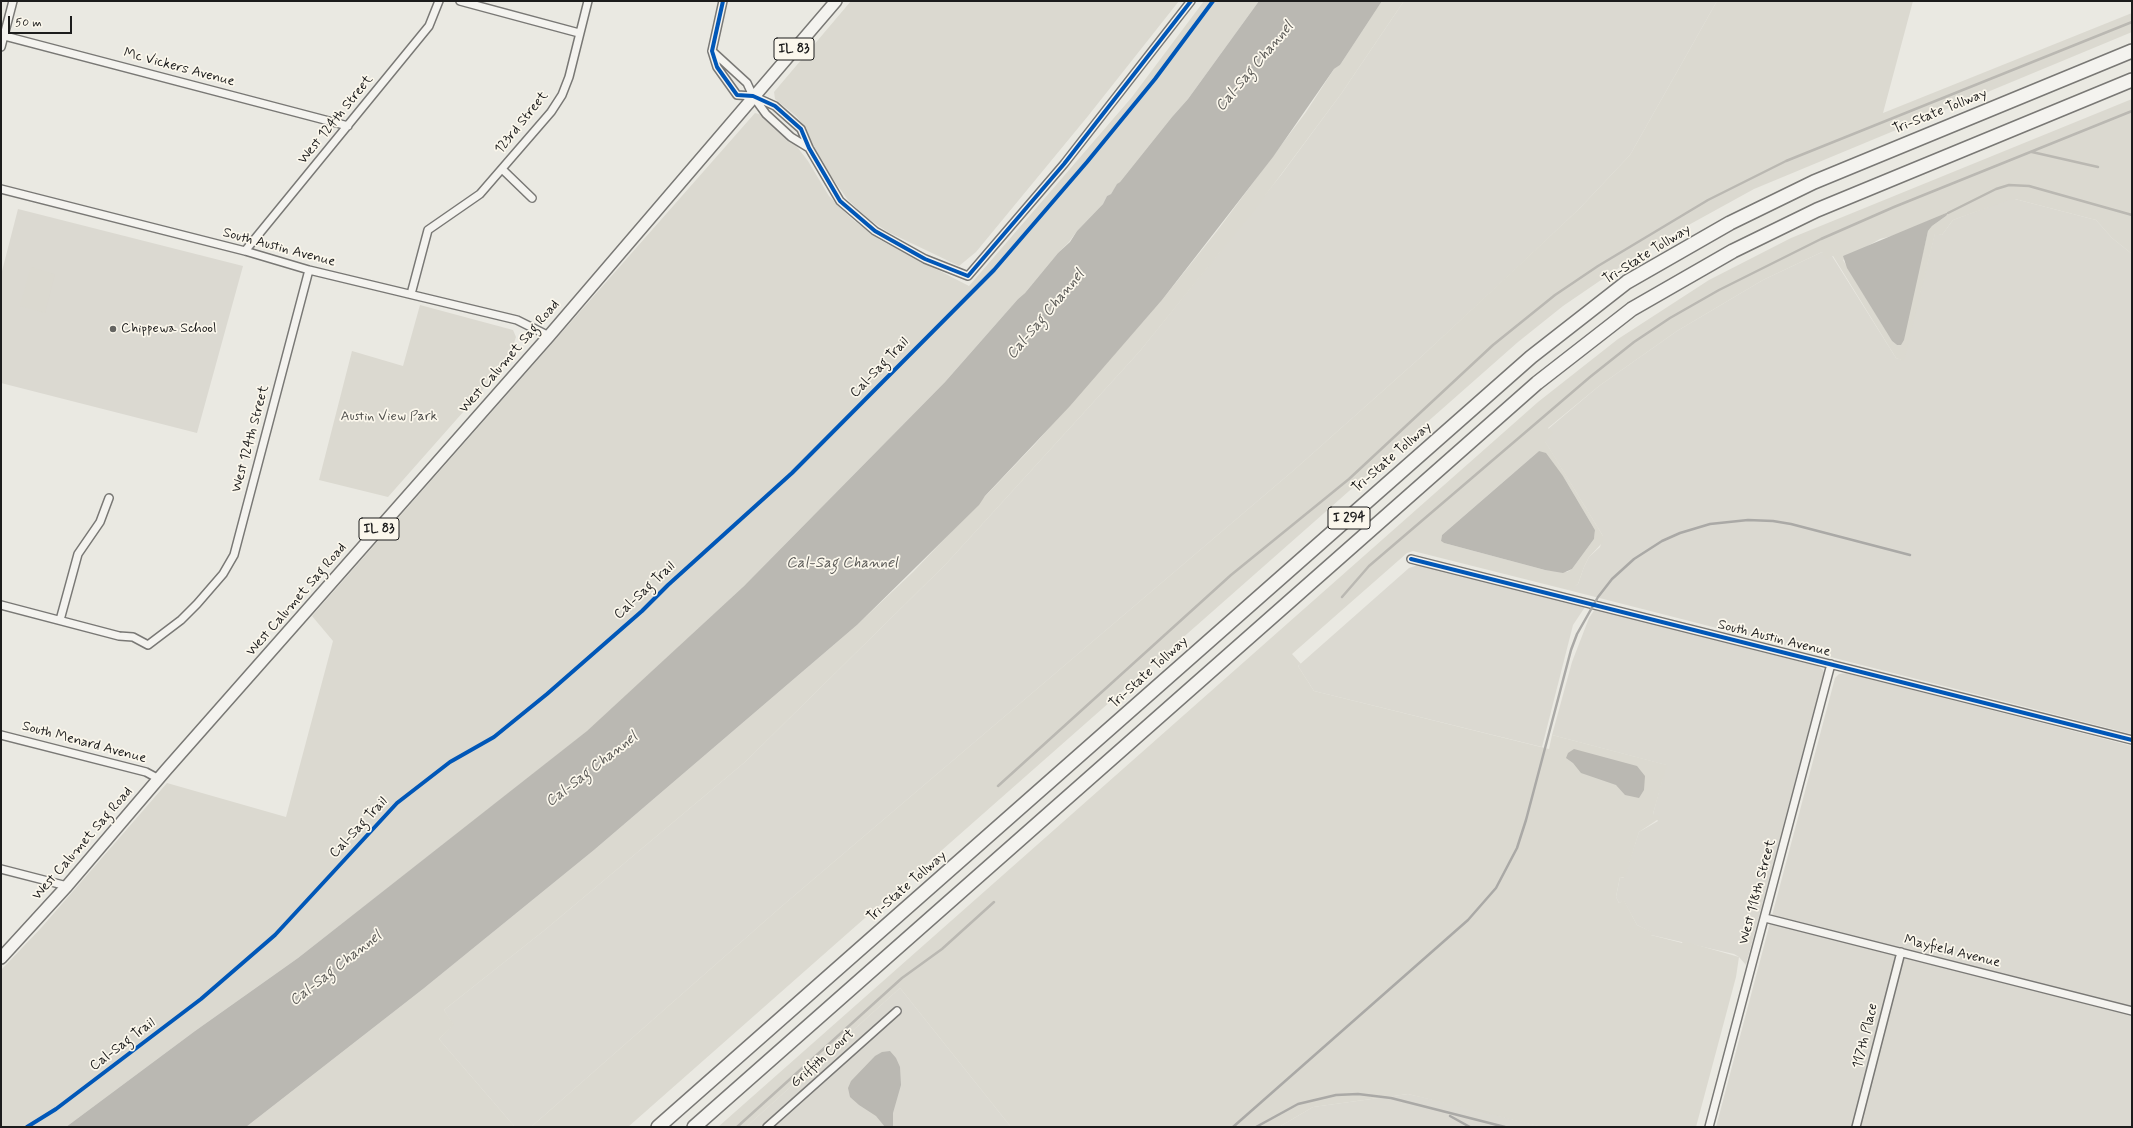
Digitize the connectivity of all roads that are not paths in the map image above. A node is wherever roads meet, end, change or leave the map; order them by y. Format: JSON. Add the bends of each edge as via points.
{"nodes":[{"id":1,"x":13,"y":1,"type":"edge"},
{"id":2,"x":439,"y":1,"type":"edge"},
{"id":3,"x":460,"y":1,"type":"edge"},
{"id":4,"x":588,"y":1,"type":"edge"},
{"id":5,"x":723,"y":1,"type":"edge"},
{"id":6,"x":836,"y":1,"type":"edge"},
{"id":7,"x":1191,"y":1,"type":"edge"},
{"id":8,"x":579,"y":33,"type":"junction"},
{"id":9,"x":2,"y":35,"type":"edge"},
{"id":10,"x":1,"y":47,"type":"edge"},
{"id":11,"x":712,"y":51,"type":"junction"},
{"id":12,"x":2132,"y":51,"type":"edge"},
{"id":13,"x":2132,"y":80,"type":"edge"},
{"id":14,"x":753,"y":96,"type":"junction"},
{"id":15,"x":348,"y":126,"type":"junction"},
{"id":16,"x":809,"y":148,"type":"junction"},
{"id":17,"x":502,"y":169,"type":"junction"},
{"id":18,"x":1,"y":189,"type":"edge"},
{"id":19,"x":532,"y":198,"type":"dead end"},
{"id":20,"x":245,"y":251,"type":"junction"},
{"id":21,"x":309,"y":270,"type":"junction"},
{"id":22,"x":411,"y":294,"type":"junction"},
{"id":23,"x":549,"y":336,"type":"junction"},
{"id":24,"x":109,"y":498,"type":"dead end"},
{"id":25,"x":1411,"y":558,"type":"dead end"},
{"id":26,"x":1,"y":605,"type":"edge"},
{"id":27,"x":60,"y":620,"type":"junction"},
{"id":28,"x":1831,"y":664,"type":"junction"},
{"id":29,"x":1,"y":735,"type":"edge"},
{"id":30,"x":2132,"y":740,"type":"edge"},
{"id":31,"x":159,"y":779,"type":"junction"},
{"id":32,"x":1,"y":869,"type":"edge"},
{"id":33,"x":67,"y":886,"type":"junction"},
{"id":34,"x":1765,"y":918,"type":"junction"},
{"id":35,"x":1901,"y":952,"type":"junction"},
{"id":36,"x":1,"y":958,"type":"edge"},
{"id":37,"x":897,"y":1011,"type":"dead end"},
{"id":38,"x":2132,"y":1011,"type":"edge"},
{"id":39,"x":658,"y":1127,"type":"edge"},
{"id":40,"x":694,"y":1127,"type":"edge"},
{"id":41,"x":767,"y":1127,"type":"edge"},
{"id":42,"x":1709,"y":1127,"type":"edge"},
{"id":43,"x":1856,"y":1127,"type":"edge"}],
"edges":[{"from":1,"to":9,"type":"street"},
{"from":2,"to":15,"type":"street","name":"West 124th Street","via":[[429,26]]},
{"from":3,"to":8,"type":"street"},
{"from":4,"to":8,"type":"street","name":"123rd Street"},
{"from":5,"to":11,"type":"street"},
{"from":6,"to":14,"type":"main road","number":"IL 83"},
{"from":7,"to":16,"type":"street","via":[[1064,164],[968,276],[926,259],[875,231],[840,201]]},
{"from":8,"to":17,"type":"street","name":"123rd Street","via":[[569,77],[562,94],[551,112]]},
{"from":9,"to":10,"type":"street"},
{"from":9,"to":15,"type":"street","name":"Mc Vickers Avenue"},
{"from":11,"to":14,"type":"street","via":[[747,82]]},
{"from":11,"to":14,"type":"street","via":[[717,67],[737,95]]},
{"from":12,"to":39,"type":"highway","name":"Tri-State Tollway","number":"I 294","via":[[1814,182],[1730,223],[1627,282],[1531,357]]},
{"from":13,"to":40,"type":"highway","number":"I 294","via":[[1816,210],[1733,252],[1632,309],[1537,383]]},
{"from":14,"to":16,"type":"street","via":[[766,114],[791,137]]},
{"from":14,"to":16,"type":"street","via":[[775,106],[788,116],[801,129]]},
{"from":14,"to":23,"type":"main road","name":"West Calumet Sag Road","number":"IL 83"},
{"from":15,"to":20,"type":"street","name":"West 124th Street"},
{"from":17,"to":19,"type":"street","name":"123rd Street"},
{"from":17,"to":22,"type":"street","name":"123rd Street","via":[[480,194],[428,230]]},
{"from":18,"to":20,"type":"street","name":"South Austin Avenue"},
{"from":20,"to":21,"type":"street","name":"South Austin Avenue"},
{"from":21,"to":22,"type":"street","name":"South Austin Avenue"},
{"from":21,"to":27,"type":"street","name":"West 124th Street","via":[[234,555],[223,574],[181,620],[148,644],[133,637],[119,636]]},
{"from":22,"to":23,"type":"street","name":"South Austin Avenue","via":[[517,320]]},
{"from":23,"to":31,"type":"main road","name":"West Calumet Sag Road","number":"IL 83"},
{"from":24,"to":27,"type":"street","via":[[100,522],[78,554]]},
{"from":25,"to":28,"type":"street","name":"South Austin Avenue"},
{"from":26,"to":27,"type":"street"},
{"from":28,"to":30,"type":"street","name":"South Austin Avenue"},
{"from":28,"to":34,"type":"street","name":"West 118th Street"},
{"from":29,"to":31,"type":"street","name":"South Menard Avenue","via":[[146,772]]},
{"from":31,"to":33,"type":"main road","name":"West Calumet Sag Road","number":"IL 83"},
{"from":32,"to":33,"type":"street"},
{"from":33,"to":36,"type":"main road","name":"West Calumet Sag Road","number":"IL 83"},
{"from":34,"to":35,"type":"street","name":"Mayfield Avenue"},
{"from":34,"to":42,"type":"street","name":"West 118th Street"},
{"from":35,"to":38,"type":"street","name":"Mayfield Avenue"},
{"from":35,"to":43,"type":"street","name":"117th Place"},
{"from":37,"to":41,"type":"street","name":"Griffith Court"}]}
